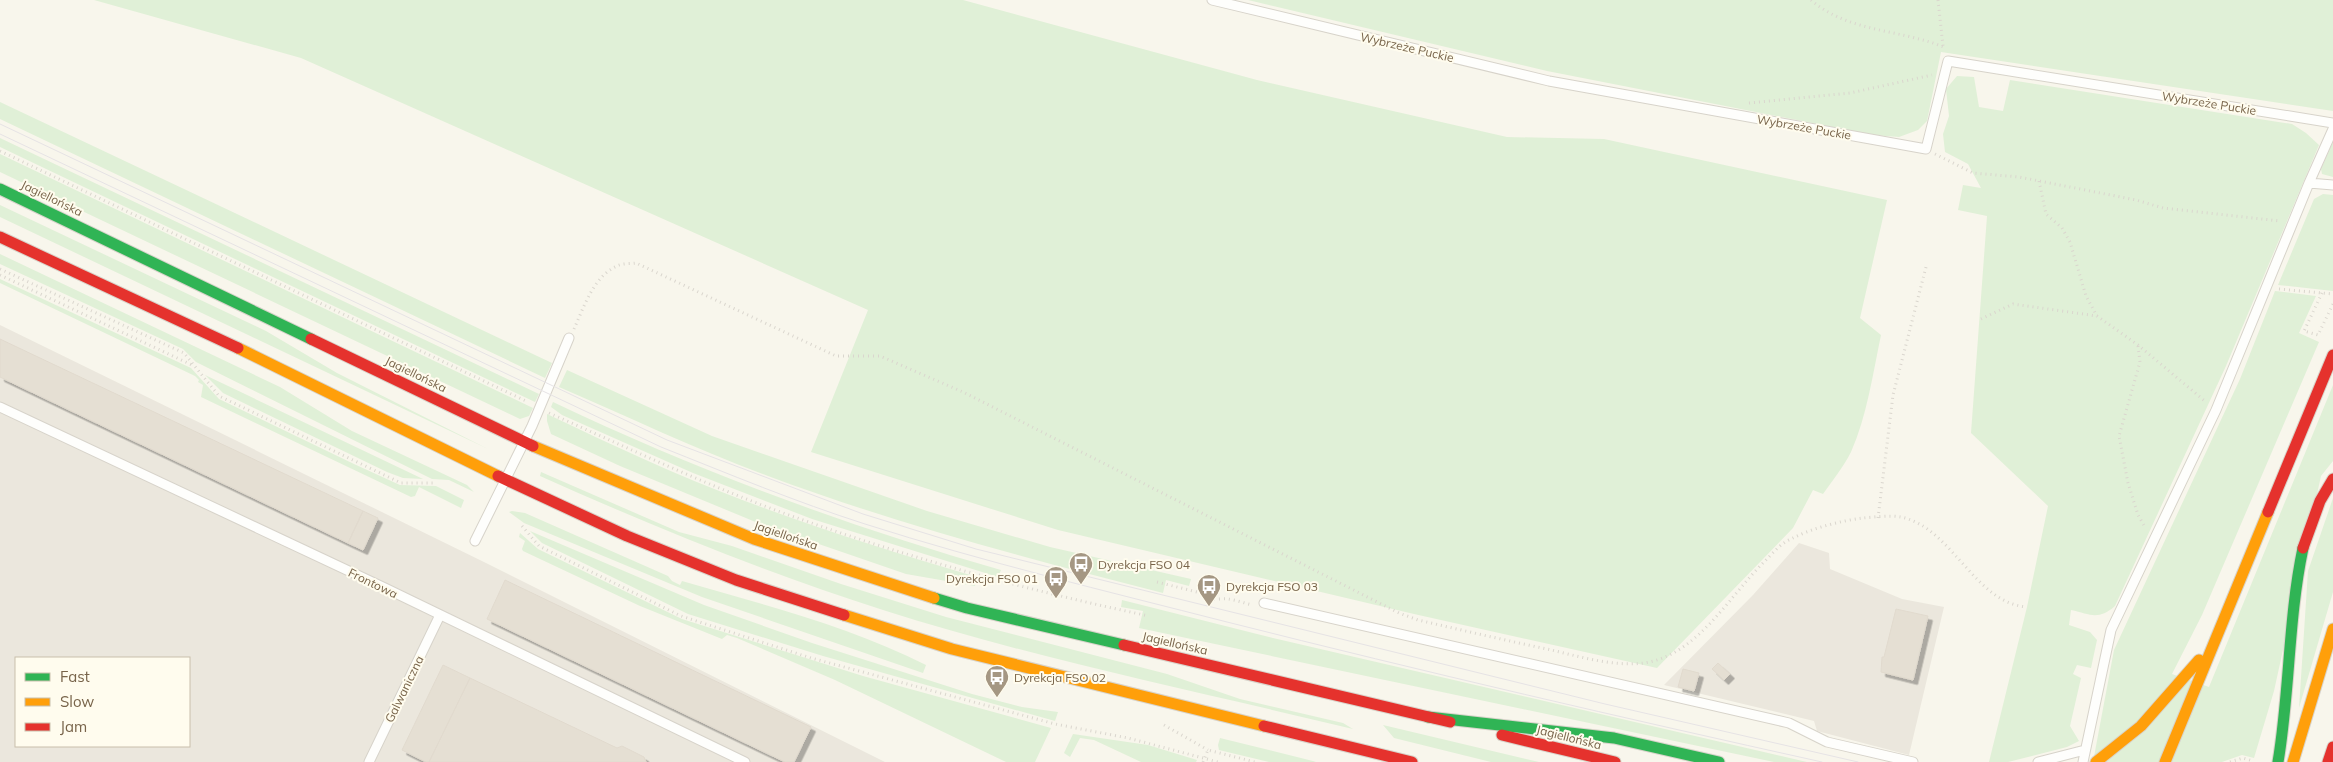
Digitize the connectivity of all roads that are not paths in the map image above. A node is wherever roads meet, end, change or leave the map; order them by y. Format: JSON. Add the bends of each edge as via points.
{"nodes":[{"id":1,"x":1212,"y":0,"type":"edge"},
{"id":2,"x":2333,"y":123,"type":"edge"},
{"id":3,"x":2333,"y":129,"type":"edge"},
{"id":4,"x":2309,"y":183,"type":"junction"},
{"id":5,"x":2333,"y":185,"type":"edge"},
{"id":6,"x":0,"y":189,"type":"edge"},
{"id":7,"x":0,"y":237,"type":"edge"},
{"id":8,"x":569,"y":338,"type":"road end"},
{"id":9,"x":2333,"y":355,"type":"edge"},
{"id":10,"x":0,"y":407,"type":"edge"},
{"id":11,"x":524,"y":442,"type":"junction"},
{"id":12,"x":2333,"y":479,"type":"edge"},
{"id":13,"x":505,"y":480,"type":"junction"},
{"id":14,"x":475,"y":541,"type":"dead end"},
{"id":15,"x":1264,"y":602,"type":"road end"},
{"id":16,"x":2228,"y":612,"type":"junction"},
{"id":17,"x":440,"y":615,"type":"junction"},
{"id":18,"x":2333,"y":629,"type":"edge"},
{"id":19,"x":1428,"y":717,"type":"junction"},
{"id":20,"x":2333,"y":747,"type":"edge"},
{"id":21,"x":2085,"y":750,"type":"junction"},
{"id":22,"x":369,"y":762,"type":"edge"},
{"id":23,"x":745,"y":762,"type":"edge"},
{"id":24,"x":1412,"y":762,"type":"edge"},
{"id":25,"x":1614,"y":762,"type":"edge"},
{"id":26,"x":1719,"y":762,"type":"edge"},
{"id":27,"x":1913,"y":762,"type":"edge"},
{"id":28,"x":2038,"y":762,"type":"edge"},
{"id":29,"x":2083,"y":762,"type":"edge"},
{"id":30,"x":2096,"y":762,"type":"edge"},
{"id":31,"x":2166,"y":762,"type":"edge"},
{"id":32,"x":2278,"y":762,"type":"edge"},
{"id":33,"x":2293,"y":762,"type":"edge"},
{"id":34,"x":2328,"y":762,"type":"edge"}],
"edges":[{"from":1,"to":2,"type":"lane","name":"Wybrzeże Puckie","via":[[1549,80],[1926,149],[1948,60]]},
{"from":3,"to":4,"type":"lane"},
{"from":4,"to":5,"type":"lane"},
{"from":4,"to":21,"type":"lane","via":[[2216,410],[2111,630]]},
{"from":6,"to":11,"type":"main road","name":"Jagiellońska"},
{"from":7,"to":13,"type":"main road","via":[[297,376]]},
{"from":8,"to":11,"type":"lane"},
{"from":9,"to":16,"type":"main road"},
{"from":10,"to":17,"type":"lane","name":"Frontowa"},
{"from":11,"to":13,"type":"lane"},
{"from":11,"to":19,"type":"main road","name":"Jagiellońska","via":[[754,540],[958,605]]},
{"from":12,"to":32,"type":"main road","via":[[2320,499],[2310,526],[2298,576],[2285,724]]},
{"from":13,"to":14,"type":"lane"},
{"from":13,"to":24,"type":"main road","via":[[627,536],[726,576],[860,620],[952,648]]},
{"from":15,"to":27,"type":"lane","via":[[1780,721],[1827,742]]},
{"from":16,"to":30,"type":"main road","via":[[2211,642],[2176,688],[2135,732]]},
{"from":16,"to":31,"type":"main road"},
{"from":17,"to":22,"type":"lane","name":"Galwaniczna"},
{"from":17,"to":23,"type":"lane","name":"Frontowa"},
{"from":18,"to":33,"type":"main road"},
{"from":19,"to":25,"type":"main road","name":"Jagiellońska"},
{"from":19,"to":26,"type":"main road","via":[[1614,738]]},
{"from":20,"to":34,"type":"main road"},
{"from":21,"to":28,"type":"lane"},
{"from":21,"to":29,"type":"lane"}]}
